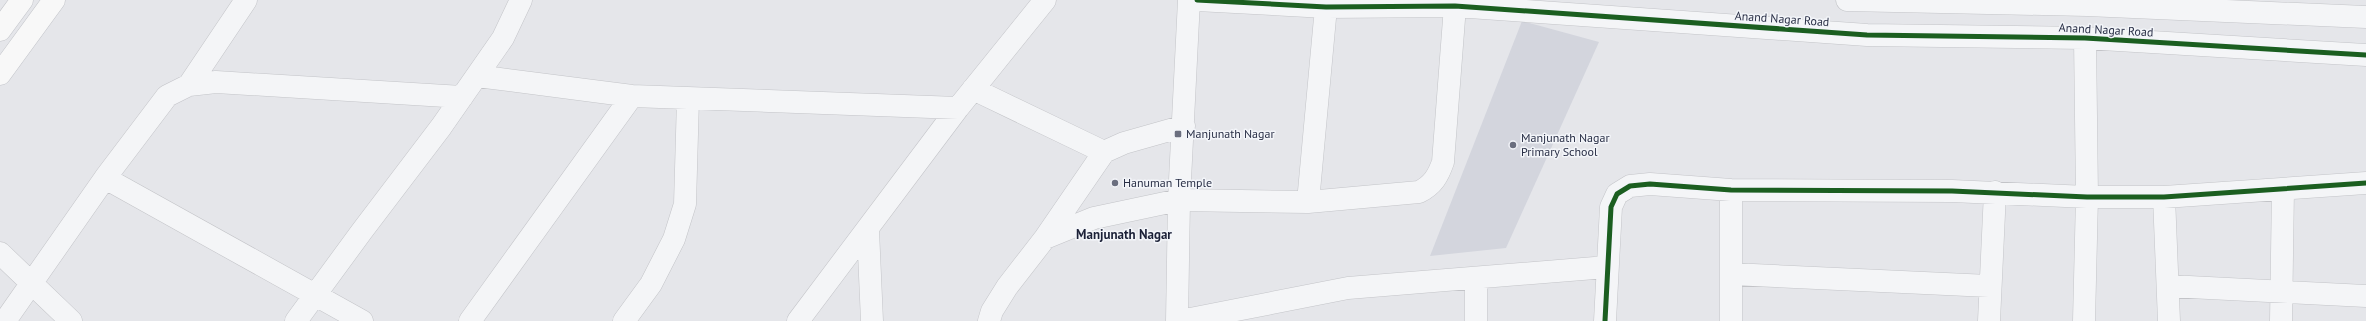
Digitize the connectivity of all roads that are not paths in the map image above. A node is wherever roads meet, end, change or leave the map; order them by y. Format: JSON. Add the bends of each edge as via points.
{"nodes":[{"id":1,"x":22,"y":0,"type":"edge"},
{"id":2,"x":54,"y":0,"type":"edge"},
{"id":3,"x":246,"y":0,"type":"edge"},
{"id":4,"x":521,"y":0,"type":"edge"},
{"id":5,"x":1045,"y":0,"type":"edge"},
{"id":6,"x":1189,"y":0,"type":"edge"},
{"id":7,"x":1197,"y":0,"type":"edge"},
{"id":8,"x":1859,"y":0,"type":"edge"},
{"id":9,"x":2087,"y":2,"type":"edge"},
{"id":10,"x":1455,"y":6,"type":"junction"},
{"id":11,"x":1326,"y":7,"type":"junction"},
{"id":12,"x":2366,"y":17,"type":"edge"},
{"id":13,"x":0,"y":30,"type":"edge"},
{"id":14,"x":2085,"y":38,"type":"junction"},
{"id":15,"x":2366,"y":55,"type":"edge"},
{"id":16,"x":0,"y":74,"type":"edge"},
{"id":17,"x":477,"y":76,"type":"junction"},
{"id":18,"x":189,"y":85,"type":"junction"},
{"id":19,"x":973,"y":89,"type":"junction"},
{"id":20,"x":632,"y":96,"type":"junction"},
{"id":21,"x":462,"y":97,"type":"junction"},
{"id":22,"x":688,"y":99,"type":"junction"},
{"id":23,"x":958,"y":108,"type":"junction"},
{"id":24,"x":1184,"y":126,"type":"junction"},
{"id":25,"x":1104,"y":152,"type":"junction"},
{"id":26,"x":105,"y":178,"type":"junction"},
{"id":27,"x":2366,"y":183,"type":"edge"},
{"id":28,"x":2283,"y":189,"type":"junction"},
{"id":29,"x":1731,"y":190,"type":"junction"},
{"id":30,"x":1994,"y":192,"type":"junction"},
{"id":31,"x":2164,"y":196,"type":"junction"},
{"id":32,"x":2086,"y":197,"type":"junction"},
{"id":33,"x":1179,"y":200,"type":"junction"},
{"id":34,"x":1308,"y":202,"type":"junction"},
{"id":35,"x":868,"y":230,"type":"junction"},
{"id":36,"x":1045,"y":238,"type":"junction"},
{"id":37,"x":0,"y":253,"type":"edge"},
{"id":38,"x":1607,"y":267,"type":"junction"},
{"id":39,"x":1732,"y":274,"type":"junction"},
{"id":40,"x":1476,"y":279,"type":"junction"},
{"id":41,"x":31,"y":282,"type":"junction"},
{"id":42,"x":1989,"y":286,"type":"junction"},
{"id":43,"x":2169,"y":286,"type":"junction"},
{"id":44,"x":2280,"y":292,"type":"junction"},
{"id":45,"x":314,"y":295,"type":"junction"},
{"id":46,"x":2366,"y":296,"type":"edge"},
{"id":47,"x":5,"y":321,"type":"edge"},
{"id":48,"x":71,"y":321,"type":"edge"},
{"id":49,"x":296,"y":321,"type":"edge"},
{"id":50,"x":362,"y":321,"type":"edge"},
{"id":51,"x":470,"y":321,"type":"edge"},
{"id":52,"x":624,"y":321,"type":"edge"},
{"id":53,"x":798,"y":321,"type":"edge"},
{"id":54,"x":872,"y":321,"type":"edge"},
{"id":55,"x":989,"y":321,"type":"edge"},
{"id":56,"x":1179,"y":321,"type":"edge"},
{"id":57,"x":1476,"y":321,"type":"edge"},
{"id":58,"x":1605,"y":321,"type":"edge"},
{"id":59,"x":1731,"y":321,"type":"edge"},
{"id":60,"x":1989,"y":321,"type":"edge"},
{"id":61,"x":2084,"y":321,"type":"edge"},
{"id":62,"x":2169,"y":321,"type":"edge"},
{"id":63,"x":2281,"y":321,"type":"edge"}],
"edges":[{"from":1,"to":13,"type":"main road"},
{"from":2,"to":16,"type":"main road"},
{"from":3,"to":18,"type":"street"},
{"from":4,"to":17,"type":"street","via":[[503,38]]},
{"from":5,"to":19,"type":"street"},
{"from":6,"to":24,"type":"street"},
{"from":7,"to":11,"type":"street","name":"Anand Nagar Road"},
{"from":8,"to":9,"type":"street"},
{"from":9,"to":12,"type":"street"},
{"from":10,"to":11,"type":"street","name":"Anand Nagar Road"},
{"from":10,"to":14,"type":"street","name":"Anand Nagar Road","via":[[1867,35]]},
{"from":10,"to":34,"type":"street","via":[[1443,162],[1430,186],[1419,192]]},
{"from":11,"to":34,"type":"street"},
{"from":14,"to":15,"type":"street","name":"Anand Nagar Road"},
{"from":14,"to":32,"type":"street"},
{"from":17,"to":20,"type":"street"},
{"from":17,"to":21,"type":"street"},
{"from":18,"to":21,"type":"street","via":[[216,82]]},
{"from":18,"to":26,"type":"street","via":[[167,96]]},
{"from":19,"to":23,"type":"street"},
{"from":19,"to":25,"type":"street"},
{"from":20,"to":22,"type":"street"},
{"from":20,"to":51,"type":"street"},
{"from":21,"to":45,"type":"street"},
{"from":22,"to":23,"type":"street"},
{"from":22,"to":52,"type":"street","via":[[685,204],[674,239],[650,284]]},
{"from":23,"to":35,"type":"street"},
{"from":24,"to":25,"type":"street","via":[[1124,143]]},
{"from":24,"to":33,"type":"street"},
{"from":25,"to":36,"type":"street"},
{"from":26,"to":41,"type":"street"},
{"from":26,"to":45,"type":"street"},
{"from":27,"to":28,"type":"street"},
{"from":28,"to":31,"type":"street"},
{"from":28,"to":44,"type":"street"},
{"from":29,"to":30,"type":"street"},
{"from":29,"to":38,"type":"street","via":[[1650,184],[1630,186],[1617,194],[1611,208]]},
{"from":29,"to":39,"type":"street"},
{"from":30,"to":32,"type":"street"},
{"from":30,"to":42,"type":"street"},
{"from":31,"to":32,"type":"street"},
{"from":31,"to":43,"type":"street"},
{"from":32,"to":61,"type":"street"},
{"from":33,"to":34,"type":"street"},
{"from":33,"to":36,"type":"street","via":[[1094,218]]},
{"from":33,"to":56,"type":"street"},
{"from":35,"to":53,"type":"street"},
{"from":35,"to":54,"type":"street"},
{"from":36,"to":55,"type":"street","via":[[1007,287],[992,311]]},
{"from":37,"to":41,"type":"street"},
{"from":38,"to":40,"type":"street"},
{"from":38,"to":58,"type":"street"},
{"from":39,"to":42,"type":"street"},
{"from":39,"to":59,"type":"street"},
{"from":40,"to":56,"type":"street","via":[[1348,288]]},
{"from":40,"to":57,"type":"street"},
{"from":41,"to":47,"type":"street"},
{"from":41,"to":48,"type":"street"},
{"from":42,"to":60,"type":"street"},
{"from":43,"to":44,"type":"street"},
{"from":43,"to":62,"type":"street"},
{"from":44,"to":46,"type":"street"},
{"from":44,"to":63,"type":"street"},
{"from":45,"to":49,"type":"street"},
{"from":45,"to":50,"type":"street"}]}
